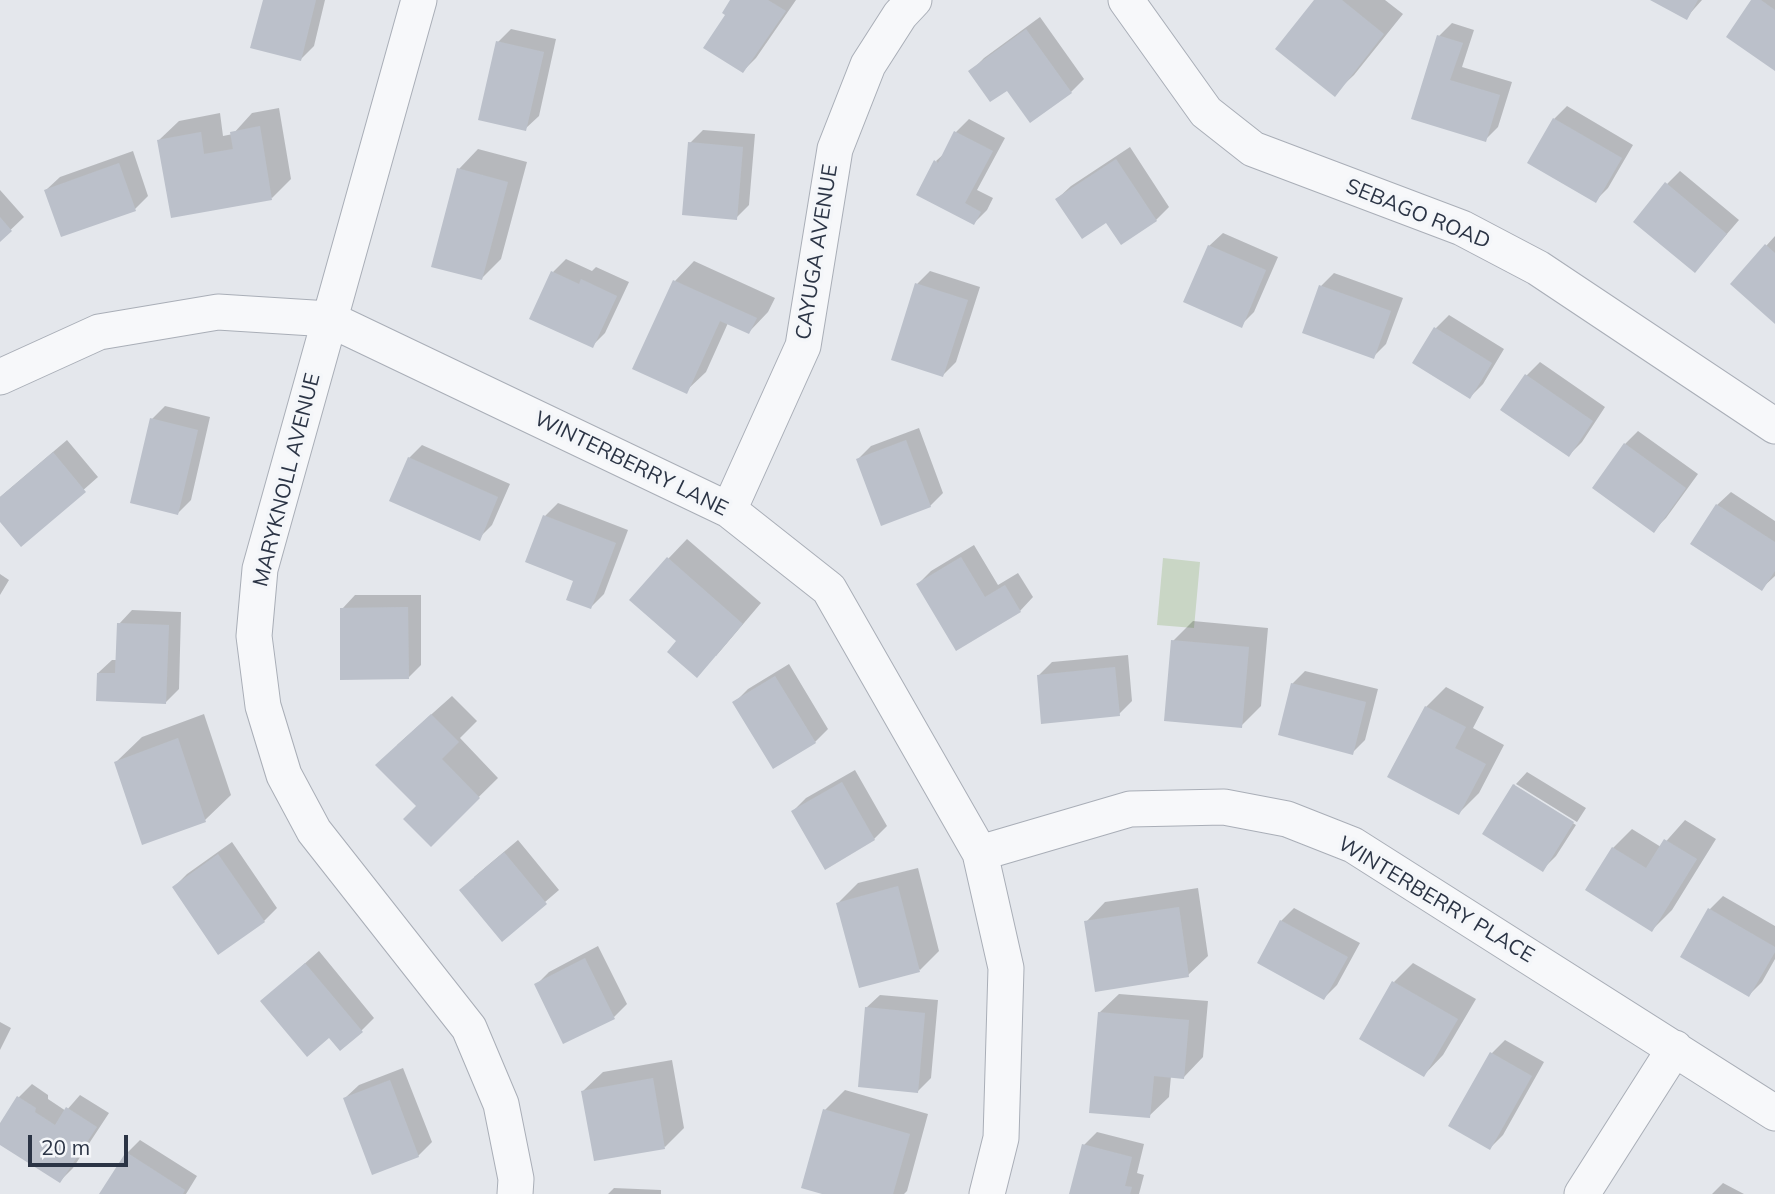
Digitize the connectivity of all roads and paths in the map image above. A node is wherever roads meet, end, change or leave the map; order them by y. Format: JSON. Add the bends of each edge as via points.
{"nodes":[{"id":1,"x":419,"y":0,"type":"edge"},
{"id":2,"x":914,"y":0,"type":"edge"},
{"id":3,"x":1126,"y":0,"type":"edge"},
{"id":4,"x":329,"y":319,"type":"junction"},
{"id":5,"x":0,"y":377,"type":"edge"},
{"id":6,"x":1775,"y":426,"type":"edge"},
{"id":7,"x":729,"y":510,"type":"junction"},
{"id":8,"x":980,"y":853,"type":"junction"},
{"id":9,"x":1675,"y":1048,"type":"junction"},
{"id":10,"x":1775,"y":1113,"type":"edge"},
{"id":11,"x":515,"y":1194,"type":"edge"},
{"id":12,"x":987,"y":1194,"type":"edge"},
{"id":13,"x":1582,"y":1194,"type":"edge"}],
"edges":[{"from":1,"to":4,"type":"street","name":"MARYKNOLL AVENUE"},
{"from":2,"to":7,"type":"street","name":"CAYUGA AVENUE","via":[[868,65],[835,149],[803,346]]},
{"from":3,"to":6,"type":"street","name":"SEBAGO ROAD","via":[[1206,112],[1253,149],[1462,228],[1527,262]]},
{"from":4,"to":5,"type":"street","name":"WINTERBERRY LANE","via":[[218,312],[99,332]]},
{"from":4,"to":7,"type":"street","name":"WINTERBERRY LANE"},
{"from":4,"to":11,"type":"street","name":"MARYKNOLL AVENUE","via":[[260,569],[254,636],[263,706],[284,775],[314,831],[469,1028],[501,1104]]},
{"from":7,"to":8,"type":"street","name":"WINTERBERRY LANE","via":[[829,589]]},
{"from":8,"to":9,"type":"street","name":"WINTERBERRY PLACE","via":[[1130,809],[1224,807],[1287,819],[1353,845]]},
{"from":8,"to":12,"type":"street","name":"WINTERBERRY LANE","via":[[1006,968],[1001,1138]]},
{"from":9,"to":10,"type":"street","name":"WINTERBERRY PLACE"},
{"from":9,"to":13,"type":"street"}]}
